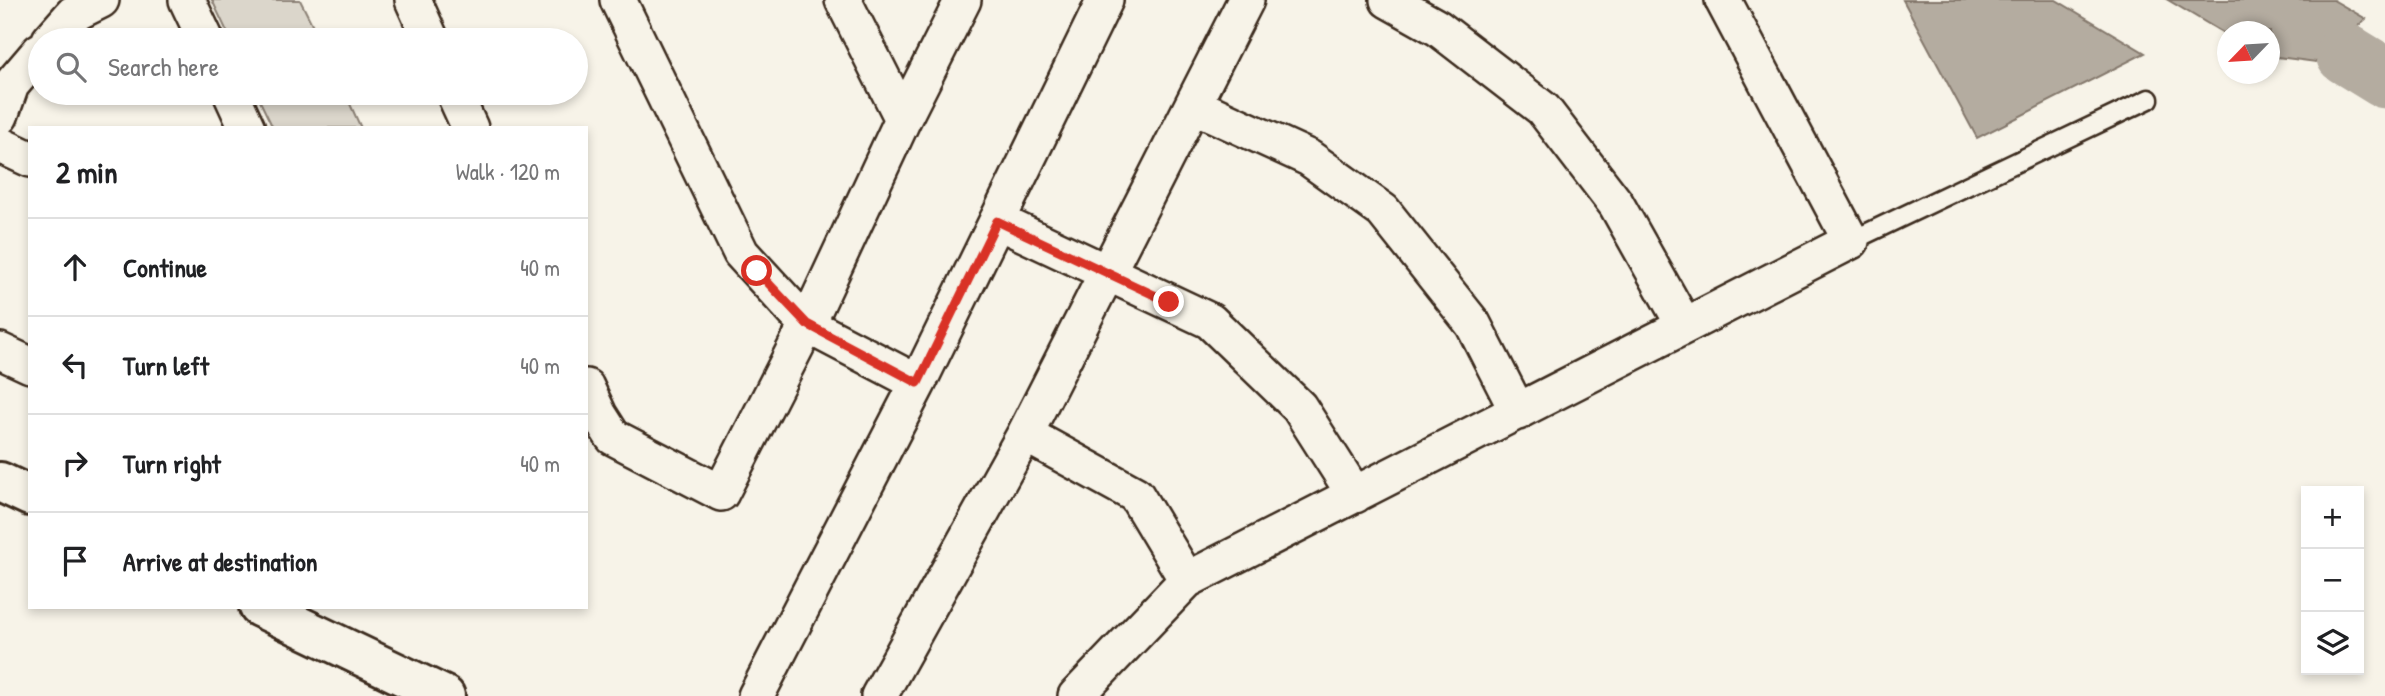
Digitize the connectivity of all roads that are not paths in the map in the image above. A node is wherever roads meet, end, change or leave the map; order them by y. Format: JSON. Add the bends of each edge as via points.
{"nodes":[{"id":1,"x":101,"y":0,"type":"edge"},
{"id":2,"x":187,"y":0,"type":"edge"},
{"id":3,"x":413,"y":0,"type":"edge"},
{"id":4,"x":618,"y":0,"type":"edge"},
{"id":5,"x":843,"y":0,"type":"edge"},
{"id":6,"x":963,"y":0,"type":"edge"},
{"id":7,"x":1105,"y":0,"type":"edge"},
{"id":8,"x":1246,"y":0,"type":"edge"},
{"id":9,"x":1388,"y":0,"type":"edge"},
{"id":10,"x":1723,"y":0,"type":"edge"},
{"id":11,"x":61,"y":28,"type":"edge"},
{"id":12,"x":200,"y":28,"type":"edge"},
{"id":13,"x":426,"y":28,"type":"edge"},
{"id":14,"x":28,"y":65,"type":"edge"},
{"id":15,"x":2149,"y":99,"type":"dead end"},
{"id":16,"x":236,"y":105,"type":"edge"},
{"id":17,"x":459,"y":105,"type":"edge"},
{"id":18,"x":1193,"y":105,"type":"junction"},
{"id":19,"x":0,"y":116,"type":"edge"},
{"id":20,"x":903,"y":119,"type":"junction"},
{"id":21,"x":246,"y":126,"type":"edge"},
{"id":22,"x":469,"y":126,"type":"edge"},
{"id":23,"x":0,"y":145,"type":"edge"},
{"id":24,"x":28,"y":158,"type":"edge"},
{"id":25,"x":997,"y":221,"type":"junction"},
{"id":26,"x":1852,"y":241,"type":"junction"},
{"id":27,"x":1108,"y":274,"type":"junction"},
{"id":28,"x":807,"y":324,"type":"junction"},
{"id":29,"x":1684,"y":325,"type":"junction"},
{"id":30,"x":0,"y":351,"type":"edge"},
{"id":31,"x":28,"y":364,"type":"edge"},
{"id":32,"x":918,"y":383,"type":"junction"},
{"id":33,"x":590,"y":408,"type":"edge"},
{"id":34,"x":1518,"y":412,"type":"junction"},
{"id":35,"x":1025,"y":434,"type":"junction"},
{"id":36,"x":0,"y":482,"type":"edge"},
{"id":37,"x":28,"y":495,"type":"edge"},
{"id":38,"x":1355,"y":495,"type":"junction"},
{"id":39,"x":1187,"y":580,"type":"junction"},
{"id":40,"x":263,"y":609,"type":"edge"},
{"id":41,"x":444,"y":696,"type":"edge"},
{"id":42,"x":756,"y":696,"type":"edge"},
{"id":43,"x":879,"y":696,"type":"edge"},
{"id":44,"x":1076,"y":696,"type":"edge"}],
"edges":[{"from":1,"to":11,"type":"street","via":[[73,14]]},
{"from":2,"to":12,"type":"street"},
{"from":3,"to":13,"type":"street"},
{"from":4,"to":28,"type":"street","via":[[741,253]]},
{"from":5,"to":20,"type":"street"},
{"from":6,"to":20,"type":"street"},
{"from":7,"to":25,"type":"street"},
{"from":8,"to":18,"type":"street"},
{"from":9,"to":29,"type":"street","via":[[1438,29],[1543,109],[1616,204]]},
{"from":10,"to":26,"type":"street"},
{"from":14,"to":19,"type":"street","via":[[10,86]]},
{"from":15,"to":26,"type":"lane"},
{"from":16,"to":21,"type":"street"},
{"from":17,"to":22,"type":"street"},
{"from":18,"to":27,"type":"street"},
{"from":18,"to":34,"type":"street","via":[[1309,158],[1384,211],[1473,324]]},
{"from":20,"to":28,"type":"street"},
{"from":23,"to":24,"type":"street"},
{"from":25,"to":27,"type":"street"},
{"from":25,"to":32,"type":"street"},
{"from":26,"to":29,"type":"street"},
{"from":27,"to":35,"type":"street"},
{"from":27,"to":38,"type":"street","via":[[1210,321],[1299,407]]},
{"from":28,"to":32,"type":"street"},
{"from":28,"to":33,"type":"street","via":[[720,493],[613,437]]},
{"from":29,"to":34,"type":"street"},
{"from":30,"to":31,"type":"street"},
{"from":32,"to":42,"type":"street"},
{"from":34,"to":38,"type":"street"},
{"from":35,"to":39,"type":"street","via":[[1136,495]]},
{"from":35,"to":43,"type":"street"},
{"from":36,"to":37,"type":"highway"},
{"from":38,"to":39,"type":"street"},
{"from":39,"to":44,"type":"street"},
{"from":40,"to":41,"type":"highway"}]}
